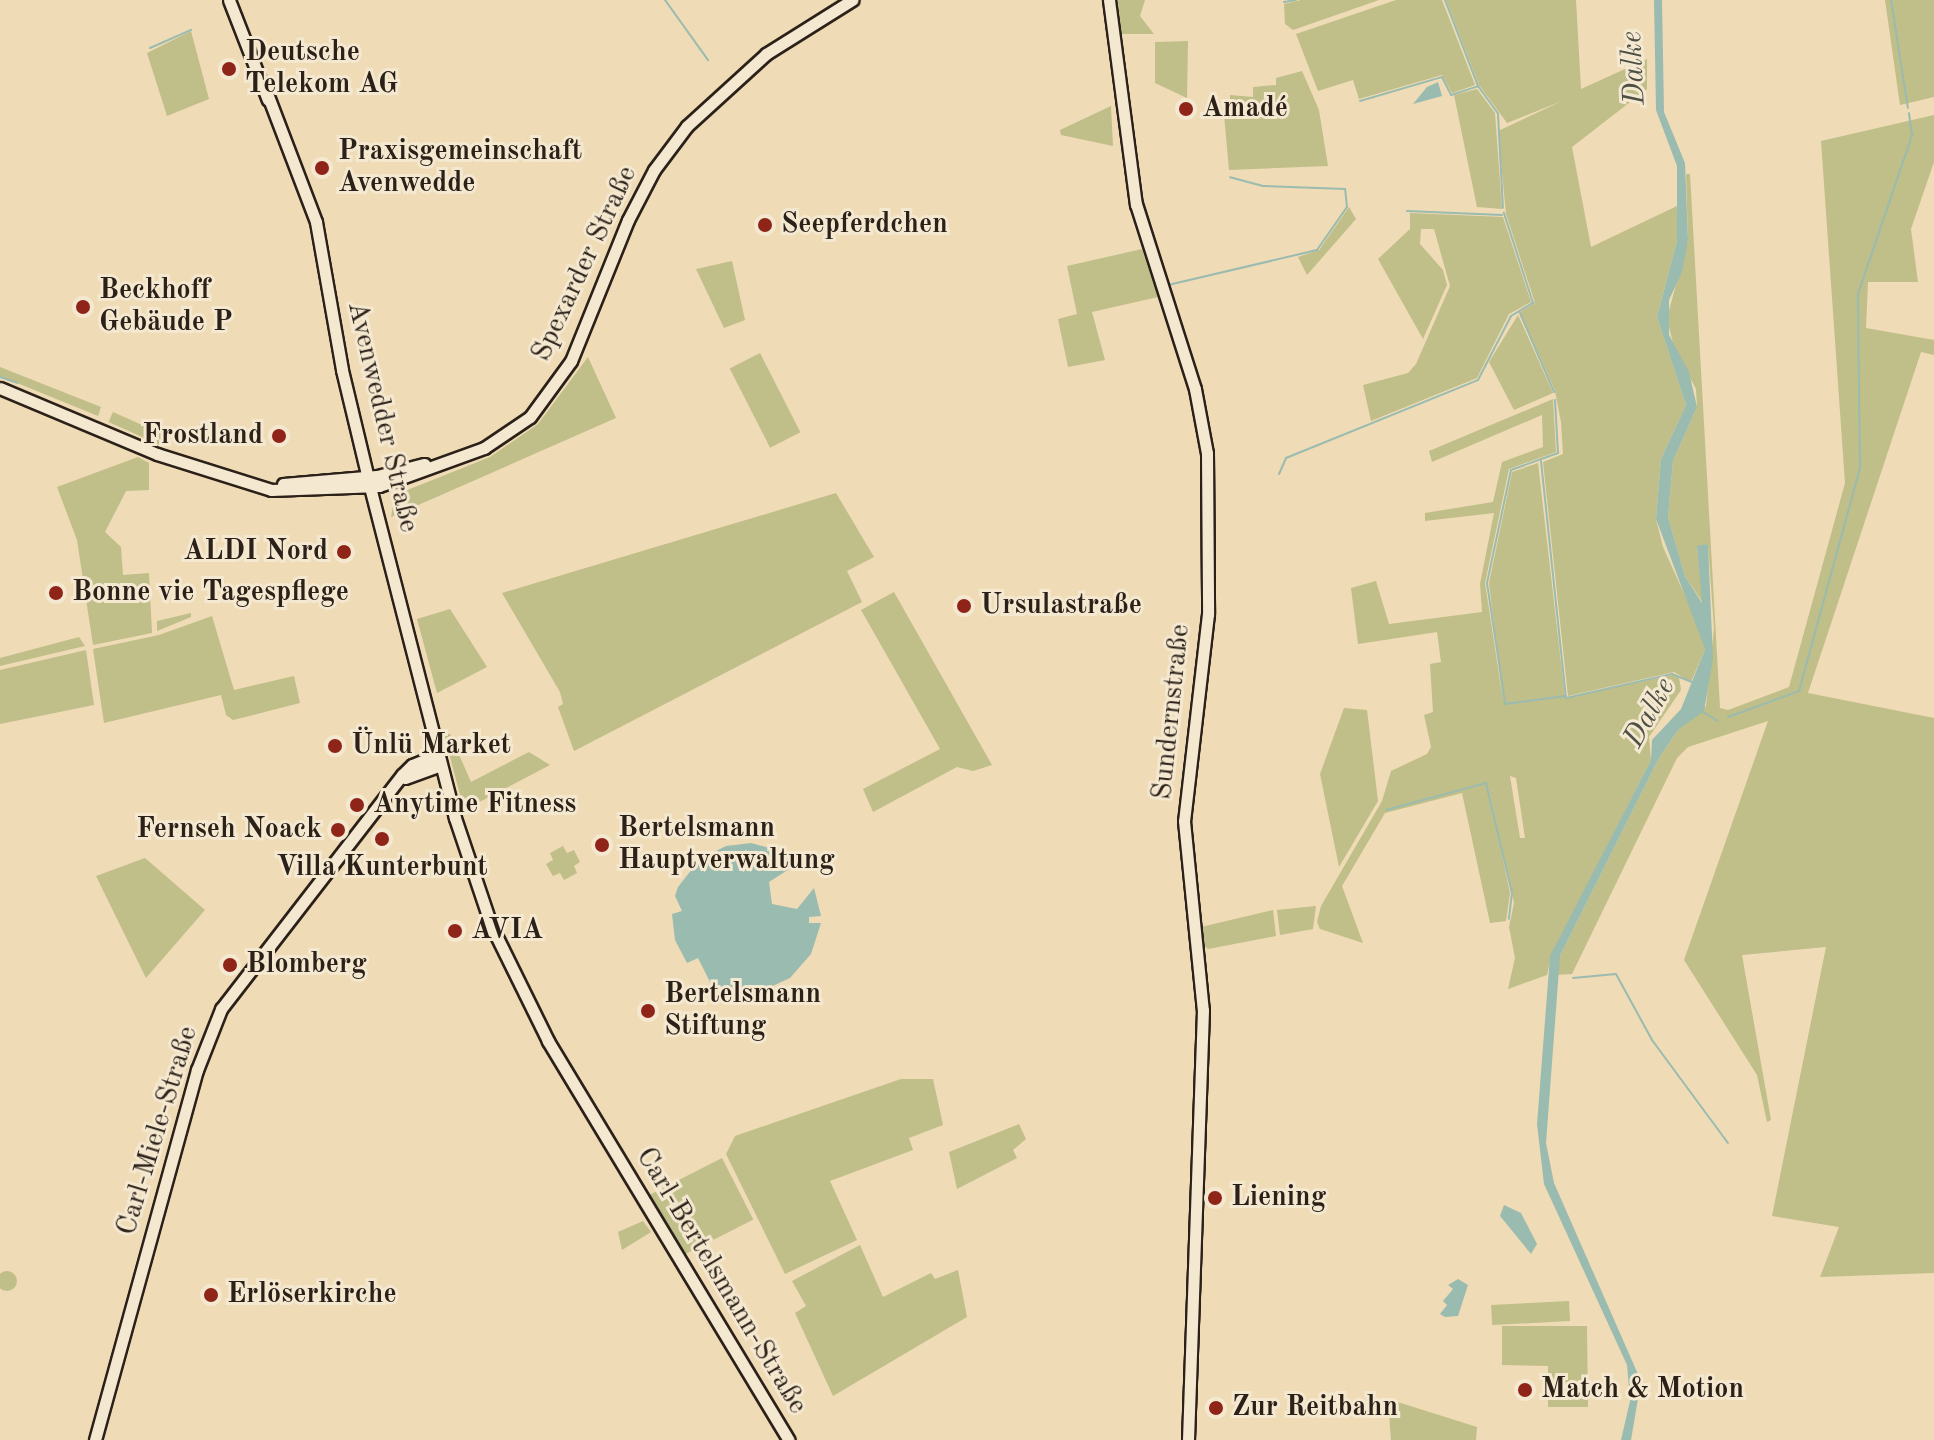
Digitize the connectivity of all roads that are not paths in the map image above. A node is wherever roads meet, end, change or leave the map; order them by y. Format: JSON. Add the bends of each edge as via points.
{"nodes":[{"id":1,"x":229,"y":0,"type":"edge"},
{"id":2,"x":852,"y":0,"type":"edge"},
{"id":3,"x":1109,"y":0,"type":"edge"},
{"id":4,"x":1,"y":390,"type":"edge"},
{"id":5,"x":546,"y":397,"type":"junction"},
{"id":6,"x":365,"y":482,"type":"junction"},
{"id":7,"x":395,"y":482,"type":"junction"},
{"id":8,"x":381,"y":529,"type":"junction"},
{"id":9,"x":437,"y":760,"type":"junction"},
{"id":10,"x":95,"y":1440,"type":"edge"},
{"id":11,"x":789,"y":1440,"type":"edge"},
{"id":12,"x":1188,"y":1440,"type":"edge"}],
"edges":[{"from":1,"to":6,"type":"main road","name":"Avenwedder Straße","via":[[316,222]]},
{"from":2,"to":5,"type":"main road","name":"Spexarder Straße","via":[[755,62],[702,108],[670,147],[628,220],[577,350]]},
{"from":3,"to":12,"type":"main road","name":"Sundernstraße","via":[[1136,204],[1195,389],[1207,453],[1208,614],[1184,821],[1203,1010]]},
{"from":4,"to":6,"type":"main road","via":[[239,482]]},
{"from":5,"to":6,"type":"main road","name":"Spexarder Straße","via":[[467,450]]},
{"from":5,"to":7,"type":"main road","name":"Spexarder Straße","via":[[530,417],[484,448]]},
{"from":6,"to":7,"type":"main road","name":"Spexarder Straße"},
{"from":6,"to":8,"type":"main road","name":"Avenwedder Straße"},
{"from":6,"to":9,"type":"main road","name":"Avenwedder Straße"},
{"from":7,"to":8,"type":"main road","via":[[382,500]]},
{"from":8,"to":9,"type":"main road","name":"Avenwedder Straße"},
{"from":9,"to":10,"type":"main road","name":"Carl-Miele-Straße","via":[[412,765],[254,961],[216,1020],[197,1070]]},
{"from":9,"to":11,"type":"main road","name":"Carl-Bertelsmann-Straße","via":[[506,961]]}]}
